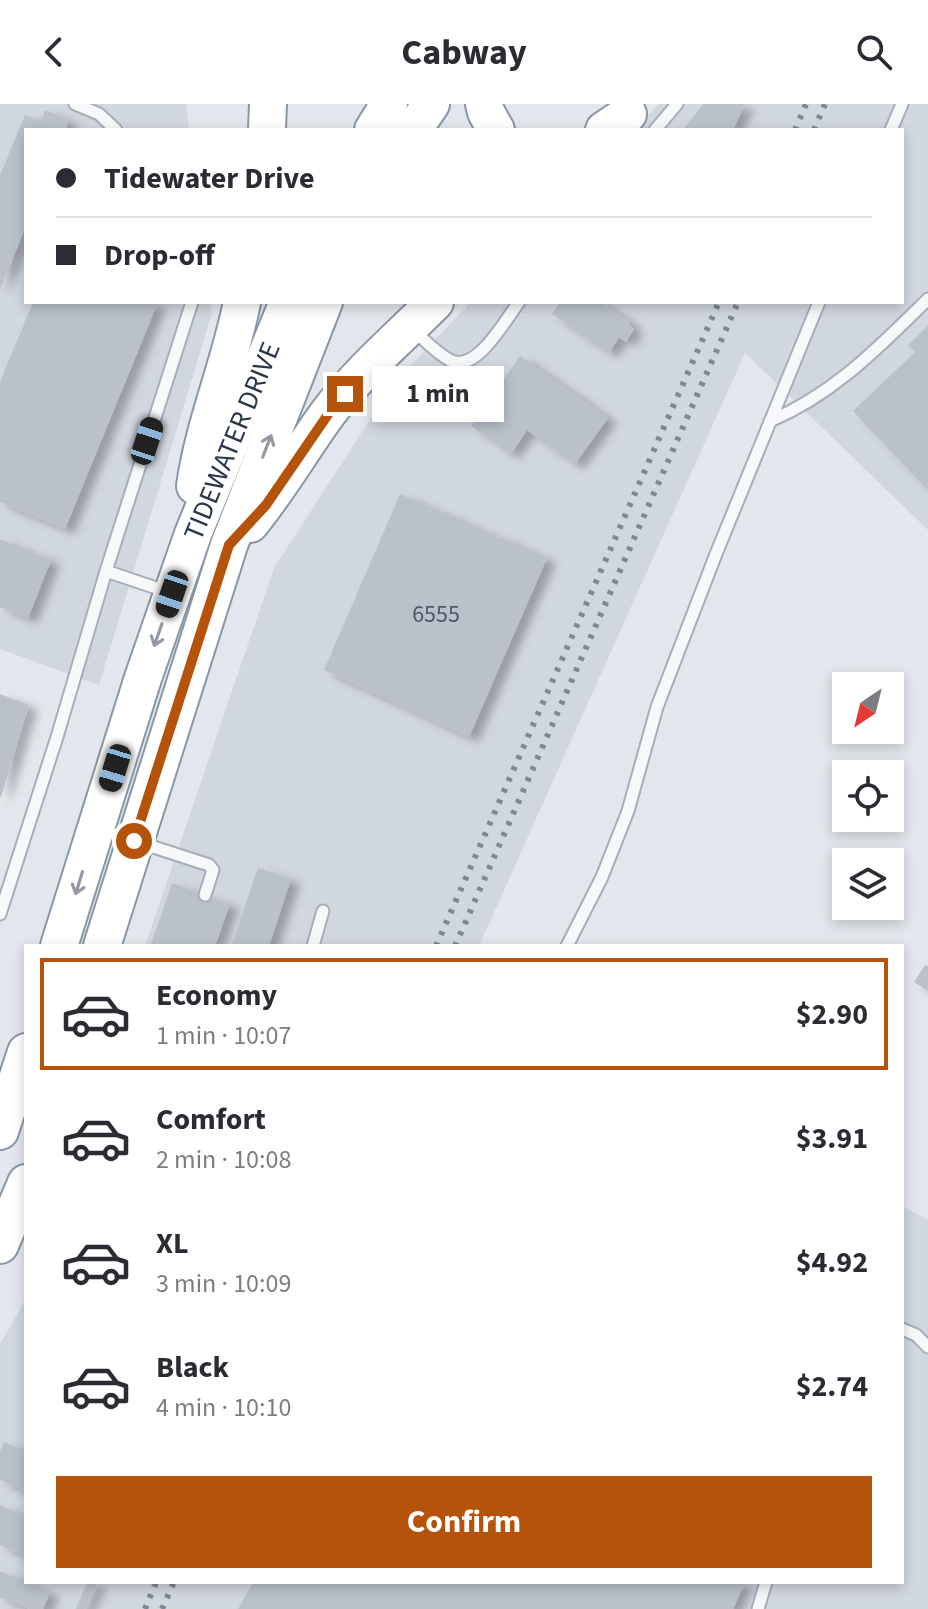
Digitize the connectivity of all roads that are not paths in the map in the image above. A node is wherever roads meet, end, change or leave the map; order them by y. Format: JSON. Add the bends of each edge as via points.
{"nodes":[{"id":1,"x":75,"y":104,"type":"edge"},
{"id":2,"x":268,"y":104,"type":"edge"},
{"id":3,"x":389,"y":104,"type":"edge"},
{"id":4,"x":431,"y":104,"type":"edge"},
{"id":5,"x":484,"y":104,"type":"edge"},
{"id":6,"x":677,"y":104,"type":"edge"},
{"id":7,"x":902,"y":104,"type":"edge"},
{"id":8,"x":114,"y":128,"type":"edge"},
{"id":9,"x":267,"y":128,"type":"edge"},
{"id":10,"x":374,"y":128,"type":"edge"},
{"id":11,"x":414,"y":128,"type":"edge"},
{"id":12,"x":495,"y":128,"type":"edge"},
{"id":13,"x":607,"y":128,"type":"edge"},
{"id":14,"x":615,"y":128,"type":"edge"},
{"id":15,"x":657,"y":128,"type":"edge"},
{"id":16,"x":892,"y":128,"type":"edge"},
{"id":17,"x":928,"y":299,"type":"edge"},
{"id":18,"x":191,"y":304,"type":"edge"},
{"id":19,"x":242,"y":304,"type":"edge"},
{"id":20,"x":287,"y":304,"type":"edge"},
{"id":21,"x":323,"y":304,"type":"edge"},
{"id":22,"x":433,"y":304,"type":"edge"},
{"id":23,"x":517,"y":304,"type":"edge"},
{"id":24,"x":818,"y":304,"type":"edge"},
{"id":25,"x":410,"y":327,"type":"junction"},
{"id":26,"x":770,"y":421,"type":"junction"},
{"id":27,"x":193,"y":534,"type":"junction"},
{"id":28,"x":229,"y":545,"type":"junction"},
{"id":29,"x":106,"y":571,"type":"junction"},
{"id":30,"x":172,"y":594,"type":"junction"},
{"id":31,"x":96,"y":828,"type":"junction"},
{"id":32,"x":134,"y":841,"type":"junction"},
{"id":33,"x":205,"y":895,"type":"dead end"},
{"id":34,"x":323,"y":911,"type":"dead end"},
{"id":35,"x":0,"y":914,"type":"edge"},
{"id":36,"x":60,"y":944,"type":"edge"},
{"id":37,"x":103,"y":944,"type":"edge"},
{"id":38,"x":314,"y":944,"type":"edge"},
{"id":39,"x":568,"y":944,"type":"edge"},
{"id":40,"x":24,"y":1058,"type":"edge"},
{"id":41,"x":0,"y":1131,"type":"edge"},
{"id":42,"x":24,"y":1188,"type":"edge"},
{"id":43,"x":0,"y":1245,"type":"edge"},
{"id":44,"x":904,"y":1330,"type":"edge"},
{"id":45,"x":928,"y":1347,"type":"edge"},
{"id":46,"x":765,"y":1584,"type":"edge"},
{"id":47,"x":758,"y":1609,"type":"edge"}],
"edges":[{"from":1,"to":8,"type":"lane","via":[[99,114]]},
{"from":2,"to":9,"type":"highway"},
{"from":3,"to":10,"type":"highway"},
{"from":4,"to":11,"type":"highway"},
{"from":5,"to":12,"type":"highway"},
{"from":6,"to":15,"type":"lane"},
{"from":7,"to":16,"type":"lane"},
{"from":13,"to":14,"type":"highway","via":[[628,114]]},
{"from":17,"to":26,"type":"lane","via":[[859,367]]},
{"from":18,"to":29,"type":"lane"},
{"from":19,"to":27,"type":"highway","via":[[199,456]]},
{"from":20,"to":27,"type":"highway","name":"TIDEWATER DRIVE"},
{"from":28,"to":21,"type":"highway","name":"TIDEWATER DRIVE","one_way":true},
{"from":22,"to":25,"type":"highway"},
{"from":23,"to":25,"type":"lane","via":[[475,359],[464,363],[451,361]]},
{"from":24,"to":26,"type":"lane"},
{"from":25,"to":28,"type":"highway","via":[[329,413],[266,505]]},
{"from":26,"to":39,"type":"lane","via":[[657,707],[628,811]]},
{"from":27,"to":30,"type":"highway","name":"TIDEWATER DRIVE"},
{"from":28,"to":32,"type":"highway","name":"TIDEWATER DRIVE"},
{"from":29,"to":30,"type":"lane"},
{"from":29,"to":35,"type":"lane"},
{"from":30,"to":31,"type":"highway","name":"TIDEWATER DRIVE","one_way":true},
{"from":31,"to":32,"type":"lane"},
{"from":31,"to":36,"type":"highway","name":"TIDEWATER DRIVE","one_way":true},
{"from":32,"to":33,"type":"lane","via":[[209,865],[213,870]]},
{"from":32,"to":37,"type":"highway","name":"TIDEWATER DRIVE"},
{"from":34,"to":38,"type":"lane"},
{"from":40,"to":41,"type":"highway"},
{"from":42,"to":43,"type":"highway"},
{"from":44,"to":45,"type":"lane"},
{"from":46,"to":47,"type":"lane"}]}
